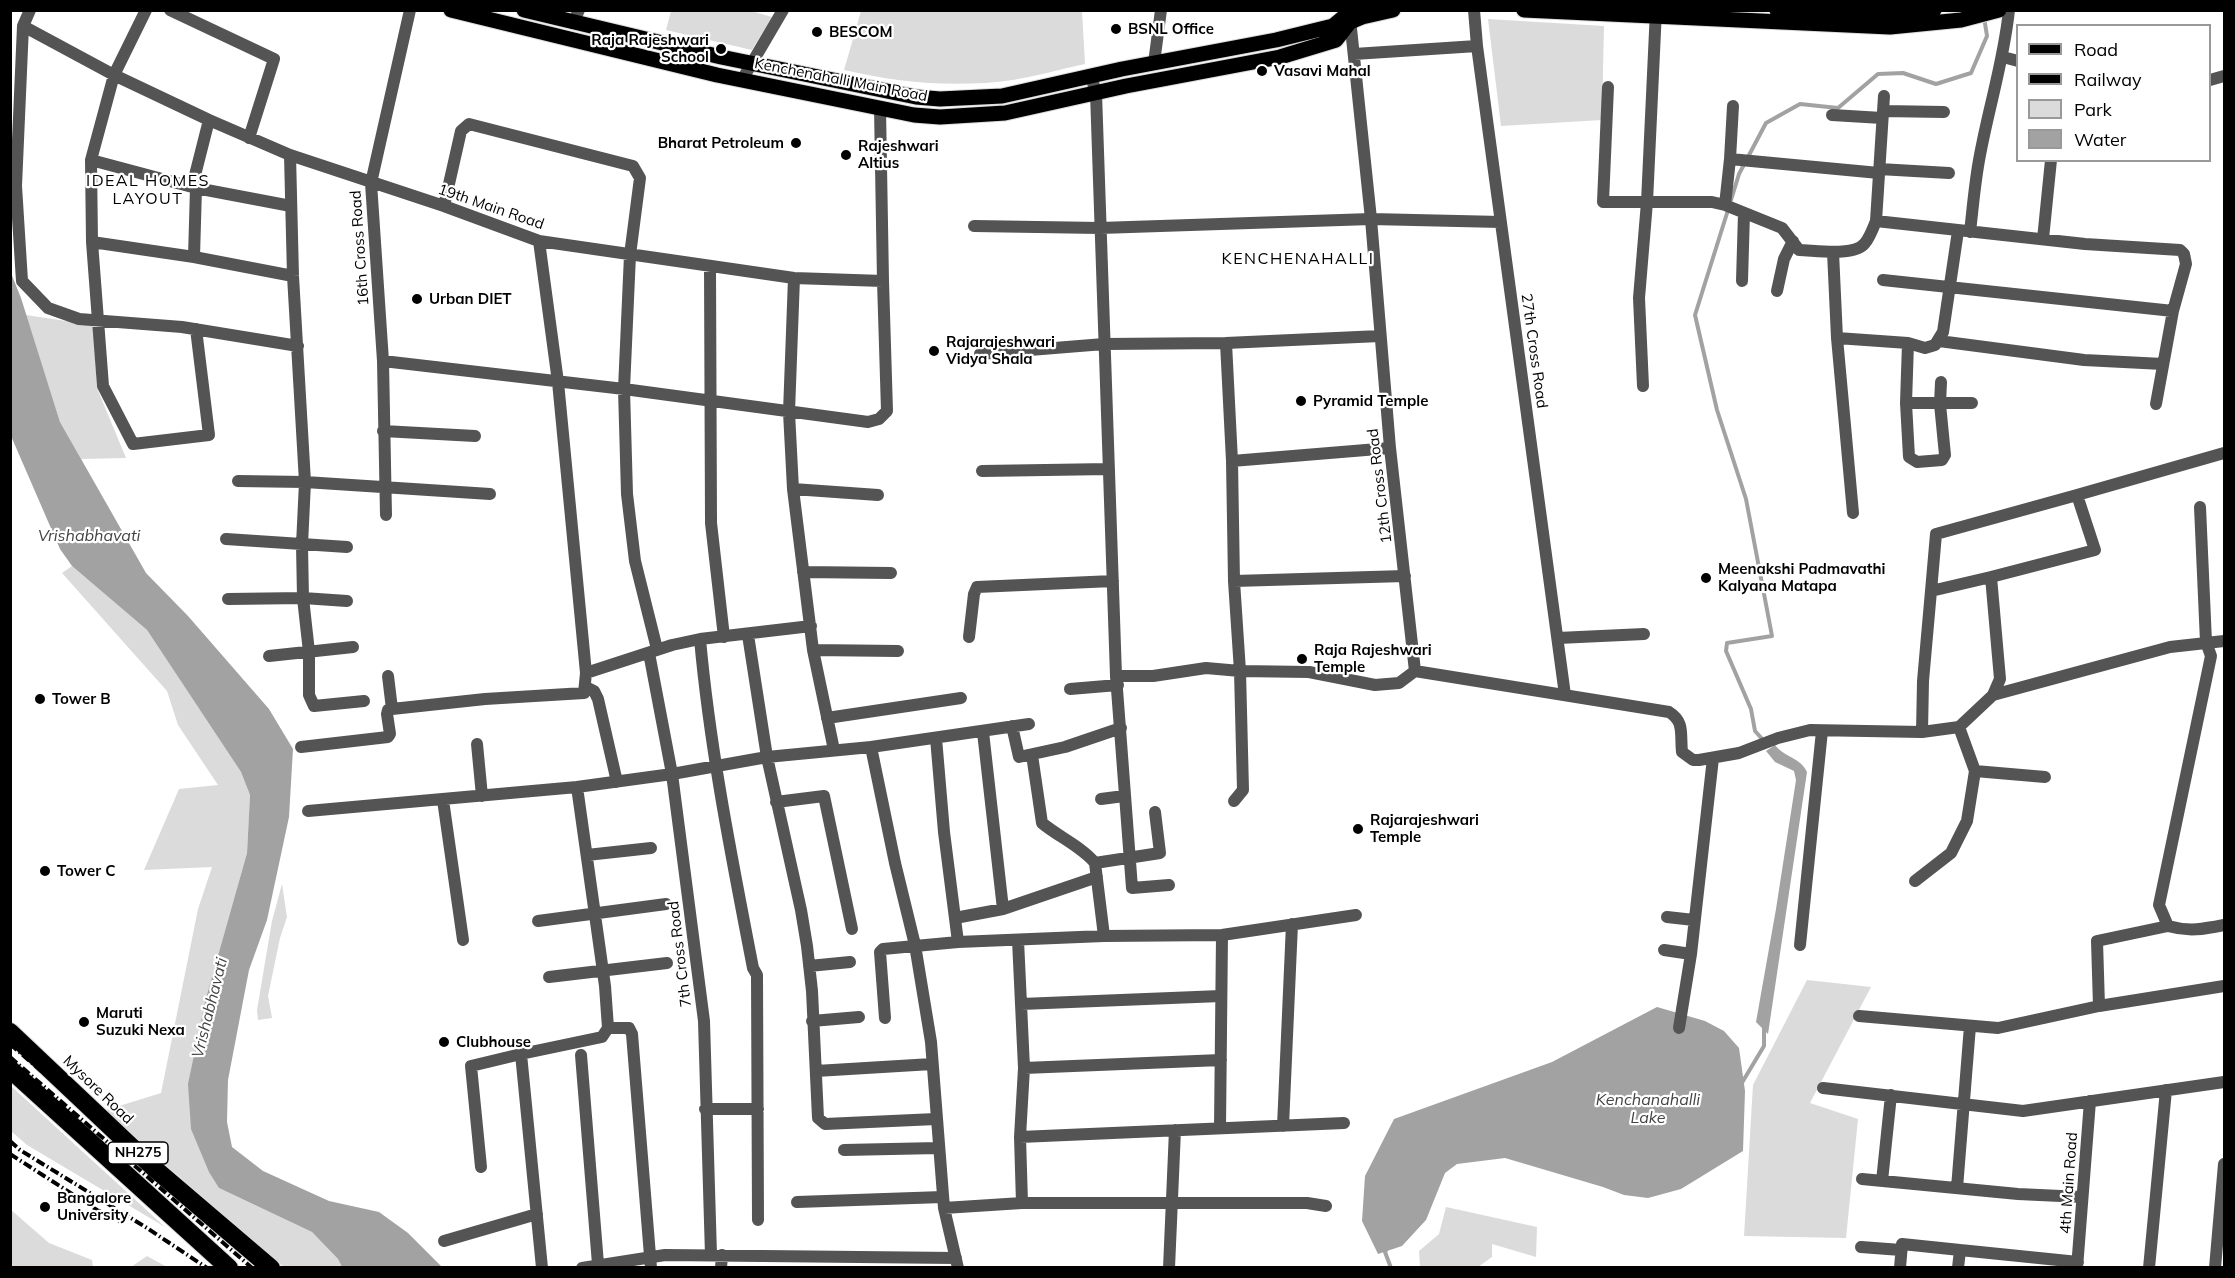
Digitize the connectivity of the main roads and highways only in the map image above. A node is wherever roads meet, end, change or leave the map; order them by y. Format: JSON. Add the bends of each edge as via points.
{"nodes":[{"id":1,"x":451,"y":10,"type":"edge"},
{"id":2,"x":524,"y":10,"type":"edge"},
{"id":3,"x":1393,"y":10,"type":"edge"},
{"id":4,"x":1524,"y":10,"type":"edge"},
{"id":5,"x":1777,"y":10,"type":"edge"},
{"id":6,"x":1934,"y":10,"type":"edge"},
{"id":7,"x":2001,"y":11,"type":"edge"},
{"id":8,"x":1350,"y":14,"type":"edge"},
{"id":9,"x":1656,"y":14,"type":"edge"},
{"id":10,"x":576,"y":17,"type":"edge"},
{"id":11,"x":10,"y":1032,"type":"edge"},
{"id":12,"x":10,"y":1069,"type":"edge"},
{"id":13,"x":229,"y":1268,"type":"edge"},
{"id":14,"x":271,"y":1268,"type":"edge"}],
"edges":[{"from":1,"to":8,"type":"main road","name":"Kenchenahalli Main Road","via":[[742,80],[940,117],[1005,113],[1280,57],[1336,40]]},
{"from":2,"to":10,"type":"main road","name":"Kenchenahalli Main Road"},
{"from":3,"to":8,"type":"main road","name":"Kenchenahalli Main Road"},
{"from":4,"to":9,"type":"main road"},
{"from":5,"to":6,"type":"main road","via":[[1890,15]]},
{"from":7,"to":9,"type":"main road","via":[[1890,27]]},
{"from":8,"to":10,"type":"main road","name":"Kenchenahalli Main Road","via":[[1333,26],[1276,40],[1002,96],[940,99],[916,98],[751,64]]},
{"from":11,"to":14,"type":"highway","name":"Mysore Road","number":"NH275","via":[[154,1169]]},
{"from":12,"to":13,"type":"highway","number":"NH275"}]}
